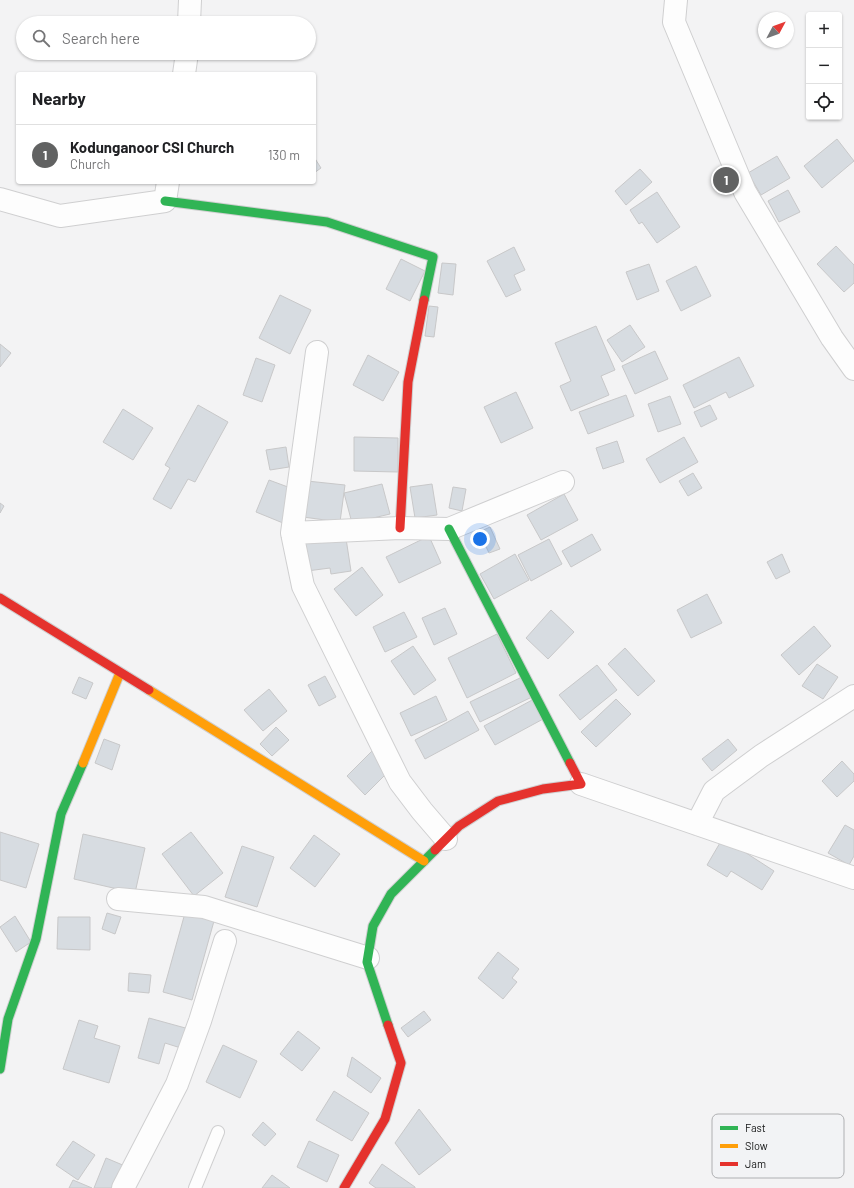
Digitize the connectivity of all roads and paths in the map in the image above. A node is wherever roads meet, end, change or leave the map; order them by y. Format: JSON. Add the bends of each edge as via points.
{"nodes":[{"id":1,"x":190,"y":0,"type":"edge"},
{"id":2,"x":676,"y":0,"type":"edge"},
{"id":3,"x":189,"y":16,"type":"edge"},
{"id":4,"x":186,"y":60,"type":"edge"},
{"id":5,"x":184,"y":72,"type":"edge"},
{"id":6,"x":166,"y":192,"type":"edge"},
{"id":7,"x":0,"y":199,"type":"edge"},
{"id":8,"x":317,"y":352,"type":"dead end"},
{"id":9,"x":854,"y":370,"type":"edge"},
{"id":10,"x":563,"y":482,"type":"dead end"},
{"id":11,"x":400,"y":528,"type":"junction"},
{"id":12,"x":449,"y":529,"type":"junction"},
{"id":13,"x":292,"y":533,"type":"junction"},
{"id":14,"x":0,"y":598,"type":"edge"},
{"id":15,"x":120,"y":673,"type":"junction"},
{"id":16,"x":854,"y":696,"type":"edge"},
{"id":17,"x":581,"y":784,"type":"junction"},
{"id":18,"x":697,"y":824,"type":"junction"},
{"id":19,"x":446,"y":839,"type":"junction"},
{"id":20,"x":424,"y":861,"type":"junction"},
{"id":21,"x":854,"y":878,"type":"edge"},
{"id":22,"x":118,"y":899,"type":"dead end"},
{"id":23,"x":225,"y":941,"type":"dead end"},
{"id":24,"x":368,"y":958,"type":"junction"},
{"id":25,"x":0,"y":1069,"type":"edge"},
{"id":26,"x":218,"y":1132,"type":"dead end"},
{"id":27,"x":123,"y":1188,"type":"edge"},
{"id":28,"x":194,"y":1188,"type":"edge"},
{"id":29,"x":344,"y":1188,"type":"edge"}],
"edges":[{"from":1,"to":3,"type":"street"},
{"from":2,"to":9,"type":"street","via":[[674,22],[746,192],[832,338]]},
{"from":4,"to":5,"type":"street"},
{"from":6,"to":7,"type":"street","via":[[60,216]]},
{"from":6,"to":11,"type":"street","via":[[327,222],[433,257],[408,382]]},
{"from":8,"to":13,"type":"street"},
{"from":10,"to":12,"type":"street"},
{"from":11,"to":12,"type":"street"},
{"from":11,"to":13,"type":"street"},
{"from":12,"to":17,"type":"street"},
{"from":13,"to":19,"type":"street","via":[[303,586],[396,775]]},
{"from":14,"to":15,"type":"street"},
{"from":15,"to":20,"type":"street"},
{"from":15,"to":25,"type":"street","via":[[61,814],[36,938],[8,1019]]},
{"from":16,"to":18,"type":"street","via":[[761,756],[714,791]]},
{"from":17,"to":18,"type":"street"},
{"from":17,"to":19,"type":"street","via":[[543,789],[498,801],[459,826]]},
{"from":18,"to":21,"type":"street"},
{"from":19,"to":20,"type":"street"},
{"from":20,"to":24,"type":"street","via":[[391,894],[373,926]]},
{"from":22,"to":24,"type":"street","via":[[204,907]]},
{"from":23,"to":27,"type":"street","via":[[200,1022],[177,1084]]},
{"from":24,"to":29,"type":"street","via":[[367,962],[401,1063],[385,1119]]},
{"from":26,"to":28,"type":"lane"}]}
